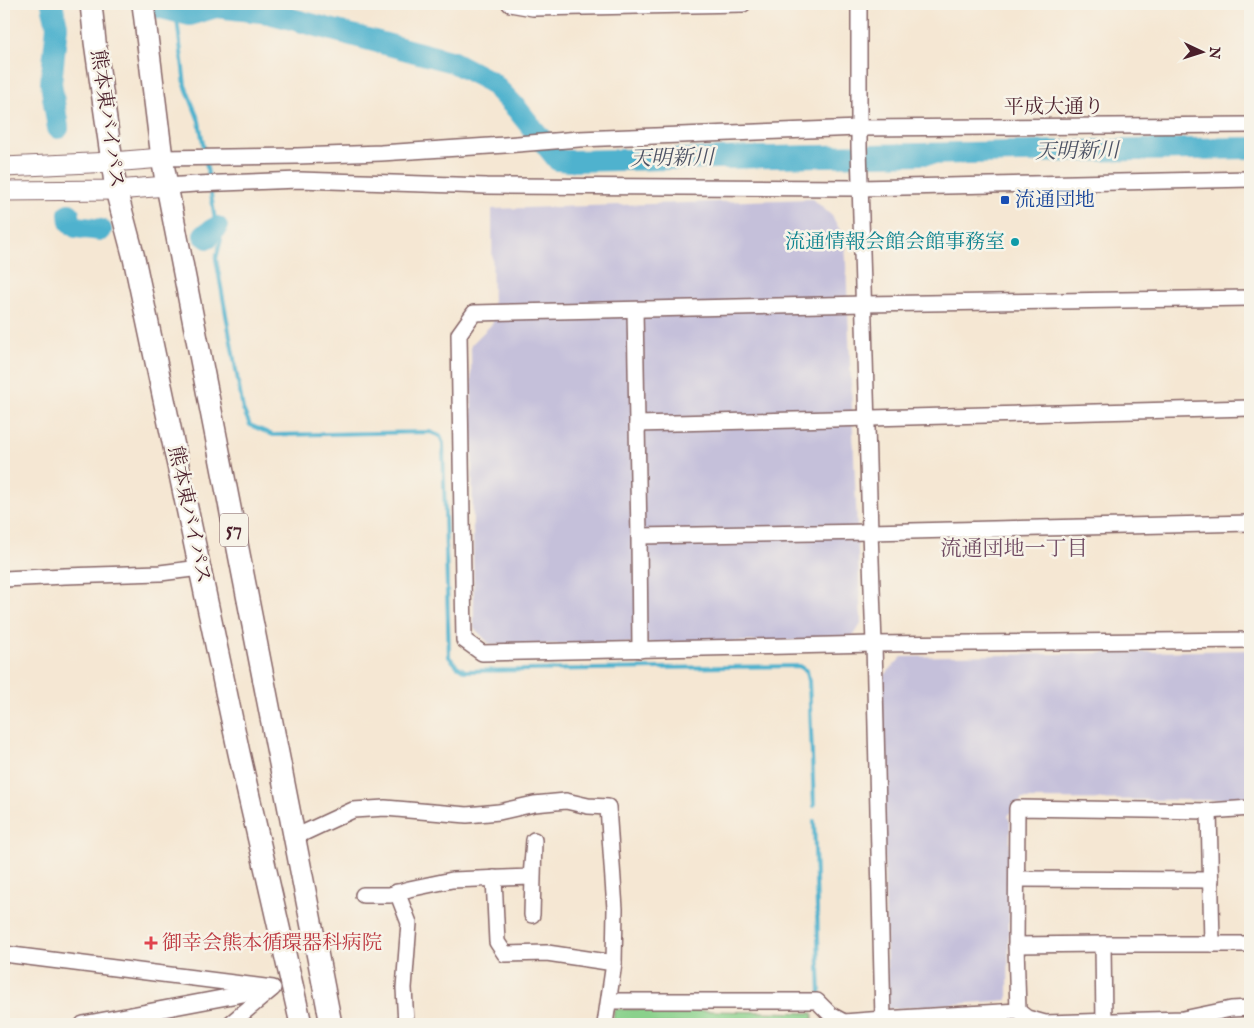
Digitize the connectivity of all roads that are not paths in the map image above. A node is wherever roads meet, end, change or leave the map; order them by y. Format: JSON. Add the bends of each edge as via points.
{"nodes":[{"id":1,"x":91,"y":4,"type":"edge"},
{"id":2,"x":143,"y":4,"type":"edge"},
{"id":3,"x":510,"y":4,"type":"edge"},
{"id":4,"x":743,"y":4,"type":"edge"},
{"id":5,"x":859,"y":4,"type":"edge"},
{"id":6,"x":1250,"y":125,"type":"edge"},
{"id":7,"x":858,"y":128,"type":"junction"},
{"id":8,"x":162,"y":158,"type":"junction"},
{"id":9,"x":112,"y":162,"type":"junction"},
{"id":10,"x":4,"y":167,"type":"edge"},
{"id":11,"x":1250,"y":179,"type":"edge"},
{"id":12,"x":860,"y":183,"type":"junction"},
{"id":13,"x":167,"y":186,"type":"junction"},
{"id":14,"x":116,"y":190,"type":"junction"},
{"id":15,"x":4,"y":191,"type":"edge"},
{"id":16,"x":1250,"y":298,"type":"edge"},
{"id":17,"x":864,"y":304,"type":"junction"},
{"id":18,"x":635,"y":310,"type":"junction"},
{"id":19,"x":1250,"y":408,"type":"edge"},
{"id":20,"x":867,"y":419,"type":"junction"},
{"id":21,"x":637,"y":424,"type":"junction"},
{"id":22,"x":1250,"y":523,"type":"edge"},
{"id":23,"x":870,"y":532,"type":"junction"},
{"id":24,"x":639,"y":536,"type":"junction"},
{"id":25,"x":200,"y":568,"type":"junction"},
{"id":26,"x":4,"y":579,"type":"edge"},
{"id":27,"x":1250,"y":640,"type":"edge"},
{"id":28,"x":874,"y":644,"type":"junction"},
{"id":29,"x":640,"y":650,"type":"junction"},
{"id":30,"x":1250,"y":808,"type":"edge"},
{"id":31,"x":1209,"y":811,"type":"junction"},
{"id":32,"x":295,"y":837,"type":"junction"},
{"id":33,"x":494,"y":878,"type":"junction"},
{"id":34,"x":1017,"y":879,"type":"junction"},
{"id":35,"x":1211,"y":880,"type":"junction"},
{"id":36,"x":397,"y":892,"type":"junction"},
{"id":37,"x":364,"y":895,"type":"dead end"},
{"id":38,"x":532,"y":915,"type":"dead end"},
{"id":39,"x":1103,"y":944,"type":"junction"},
{"id":40,"x":1212,"y":944,"type":"junction"},
{"id":41,"x":1250,"y":944,"type":"edge"},
{"id":42,"x":1016,"y":945,"type":"junction"},
{"id":43,"x":4,"y":954,"type":"edge"},
{"id":44,"x":614,"y":963,"type":"junction"},
{"id":45,"x":273,"y":988,"type":"junction"},
{"id":46,"x":609,"y":1001,"type":"junction"},
{"id":47,"x":1250,"y":1008,"type":"edge"},
{"id":48,"x":1024,"y":1018,"type":"edge"},
{"id":49,"x":831,"y":1019,"type":"edge"},
{"id":50,"x":883,"y":1019,"type":"junction"},
{"id":51,"x":1183,"y":1022,"type":"edge"},
{"id":52,"x":1104,"y":1023,"type":"edge"},
{"id":53,"x":83,"y":1024,"type":"edge"},
{"id":54,"x":240,"y":1024,"type":"edge"},
{"id":55,"x":301,"y":1024,"type":"edge"},
{"id":56,"x":331,"y":1024,"type":"edge"},
{"id":57,"x":406,"y":1024,"type":"edge"},
{"id":58,"x":605,"y":1024,"type":"edge"}],
"edges":[{"from":1,"to":9,"type":"highway","name":"熊本東バイパス","number":"57"},
{"from":2,"to":8,"type":"highway","name":"熊本東バイパス","number":"57"},
{"from":3,"to":4,"type":"street","via":[[533,8]]},
{"from":5,"to":7,"type":"street"},
{"from":6,"to":7,"type":"street","name":"平成大通り"},
{"from":7,"to":8,"type":"street","name":"平成大通り","via":[[578,139],[381,153]]},
{"from":7,"to":12,"type":"street"},
{"from":8,"to":9,"type":"main road"},
{"from":8,"to":13,"type":"highway","name":"熊本東バイパス","number":"57"},
{"from":9,"to":10,"type":"main road"},
{"from":9,"to":14,"type":"highway","name":"熊本東バイパス","number":"57"},
{"from":11,"to":12,"type":"street"},
{"from":12,"to":13,"type":"street","via":[[486,186],[299,180]]},
{"from":12,"to":17,"type":"street"},
{"from":13,"to":14,"type":"main road"},
{"from":13,"to":32,"type":"highway","name":"熊本東バイパス","number":"57"},
{"from":14,"to":15,"type":"main road"},
{"from":14,"to":25,"type":"highway","name":"熊本東バイパス","number":"57","via":[[134,258]]},
{"from":16,"to":17,"type":"street"},
{"from":17,"to":18,"type":"street"},
{"from":17,"to":20,"type":"street"},
{"from":18,"to":21,"type":"street"},
{"from":18,"to":29,"type":"street","via":[[474,313],[459,334],[464,640],[482,653]]},
{"from":19,"to":20,"type":"street"},
{"from":20,"to":21,"type":"street"},
{"from":20,"to":23,"type":"street"},
{"from":21,"to":24,"type":"street"},
{"from":22,"to":23,"type":"street"},
{"from":23,"to":24,"type":"street"},
{"from":23,"to":28,"type":"street"},
{"from":24,"to":29,"type":"street"},
{"from":25,"to":26,"type":"street","via":[[160,574]]},
{"from":25,"to":55,"type":"highway","name":"熊本東バイパス","number":"57"},
{"from":27,"to":28,"type":"street"},
{"from":28,"to":29,"type":"street"},
{"from":28,"to":50,"type":"street"},
{"from":30,"to":31,"type":"street"},
{"from":31,"to":34,"type":"street","via":[[1017,808]]},
{"from":31,"to":35,"type":"street"},
{"from":32,"to":44,"type":"street","via":[[353,810],[385,808],[467,815],[566,801],[608,807],[615,909]]},
{"from":32,"to":56,"type":"highway","name":"熊本東バイパス","number":"57"},
{"from":33,"to":36,"type":"street","via":[[452,880]]},
{"from":33,"to":38,"type":"street","via":[[531,877],[534,840]]},
{"from":33,"to":44,"type":"street","via":[[497,942],[505,954],[547,953]]},
{"from":34,"to":35,"type":"street"},
{"from":34,"to":42,"type":"street"},
{"from":35,"to":40,"type":"street"},
{"from":36,"to":37,"type":"street"},
{"from":36,"to":57,"type":"street","via":[[408,923],[404,988]]},
{"from":39,"to":40,"type":"street"},
{"from":39,"to":42,"type":"street"},
{"from":39,"to":52,"type":"street"},
{"from":40,"to":41,"type":"street"},
{"from":42,"to":48,"type":"street"},
{"from":43,"to":45,"type":"street"},
{"from":44,"to":46,"type":"street"},
{"from":45,"to":53,"type":"street"},
{"from":45,"to":54,"type":"street","via":[[231,1024]]},
{"from":46,"to":49,"type":"street","via":[[817,1001]]},
{"from":46,"to":58,"type":"street"},
{"from":47,"to":51,"type":"street","via":[[1231,1009]]},
{"from":48,"to":50,"type":"street"},
{"from":48,"to":52,"type":"street","via":[[1045,1023]]},
{"from":49,"to":50,"type":"street","via":[[844,1022]]},
{"from":51,"to":52,"type":"street"}]}
